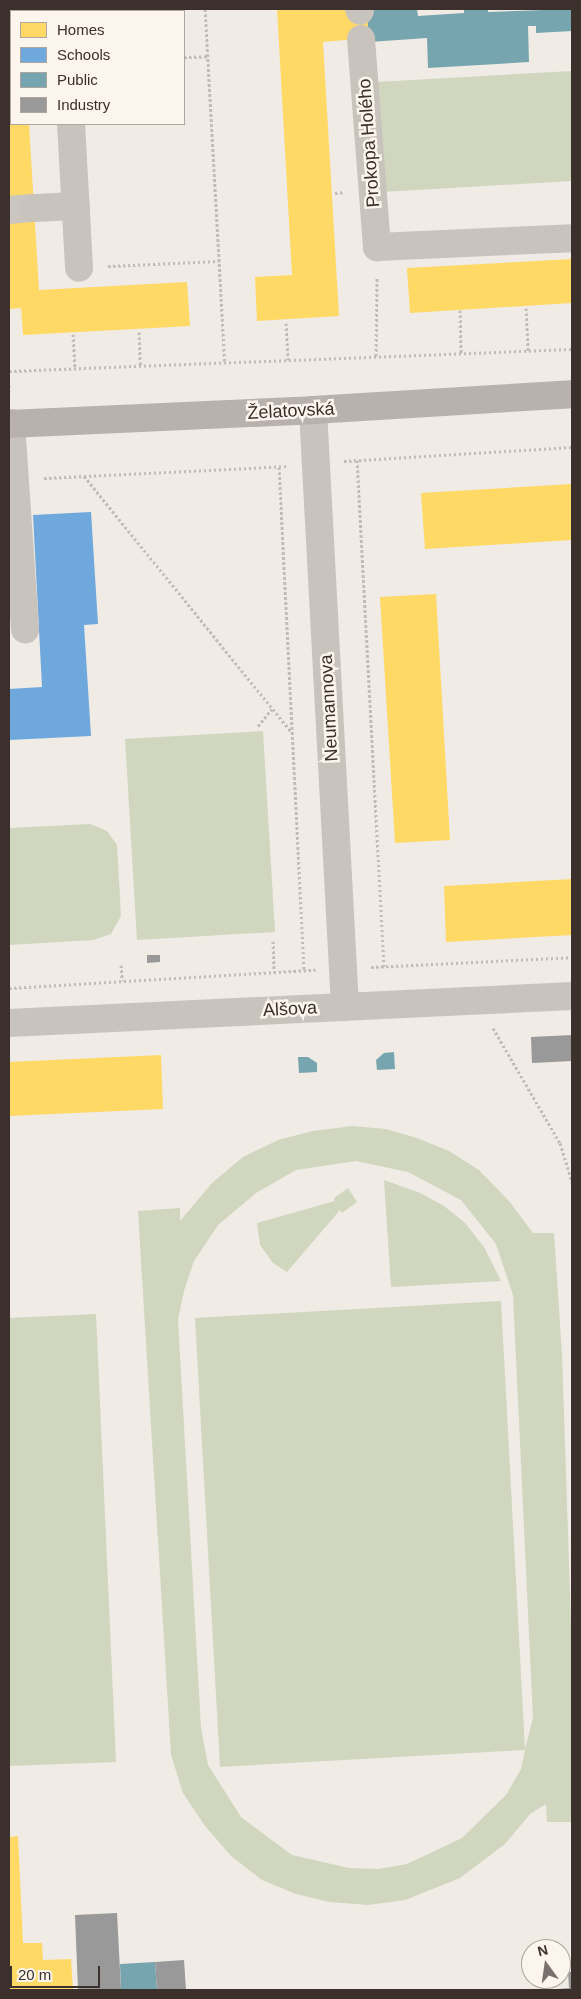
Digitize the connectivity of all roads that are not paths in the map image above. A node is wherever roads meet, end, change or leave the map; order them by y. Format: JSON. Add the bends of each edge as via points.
{"nodes":[{"id":1,"x":361,"y":39,"type":"dead end"},
{"id":2,"x":71,"y":125,"type":"edge"},
{"id":3,"x":76,"y":206,"type":"junction"},
{"id":4,"x":34,"y":208,"type":"tunnel mouth"},
{"id":5,"x":572,"y":238,"type":"edge"},
{"id":6,"x":80,"y":268,"type":"road end"},
{"id":7,"x":572,"y":394,"type":"edge"},
{"id":8,"x":313,"y":410,"type":"junction"},
{"id":9,"x":10,"y":415,"type":"edge"},
{"id":10,"x":25,"y":630,"type":"dead end"},
{"id":11,"x":572,"y":996,"type":"edge"},
{"id":12,"x":345,"y":1007,"type":"junction"},
{"id":13,"x":9,"y":1023,"type":"edge"}],
"edges":[{"from":1,"to":5,"type":"street","name":"Prokopa Holého","via":[[377,246]]},
{"from":2,"to":3,"type":"street"},
{"from":3,"to":4,"type":"street"},
{"from":3,"to":6,"type":"street"},
{"from":7,"to":8,"type":"main road","name":"Želatovská"},
{"from":8,"to":9,"type":"main road","name":"Želatovská"},
{"from":8,"to":12,"type":"street","name":"Neumannova"},
{"from":9,"to":10,"type":"street"},
{"from":11,"to":12,"type":"street","name":"Alšova"},
{"from":12,"to":13,"type":"street","name":"Alšova"}]}
